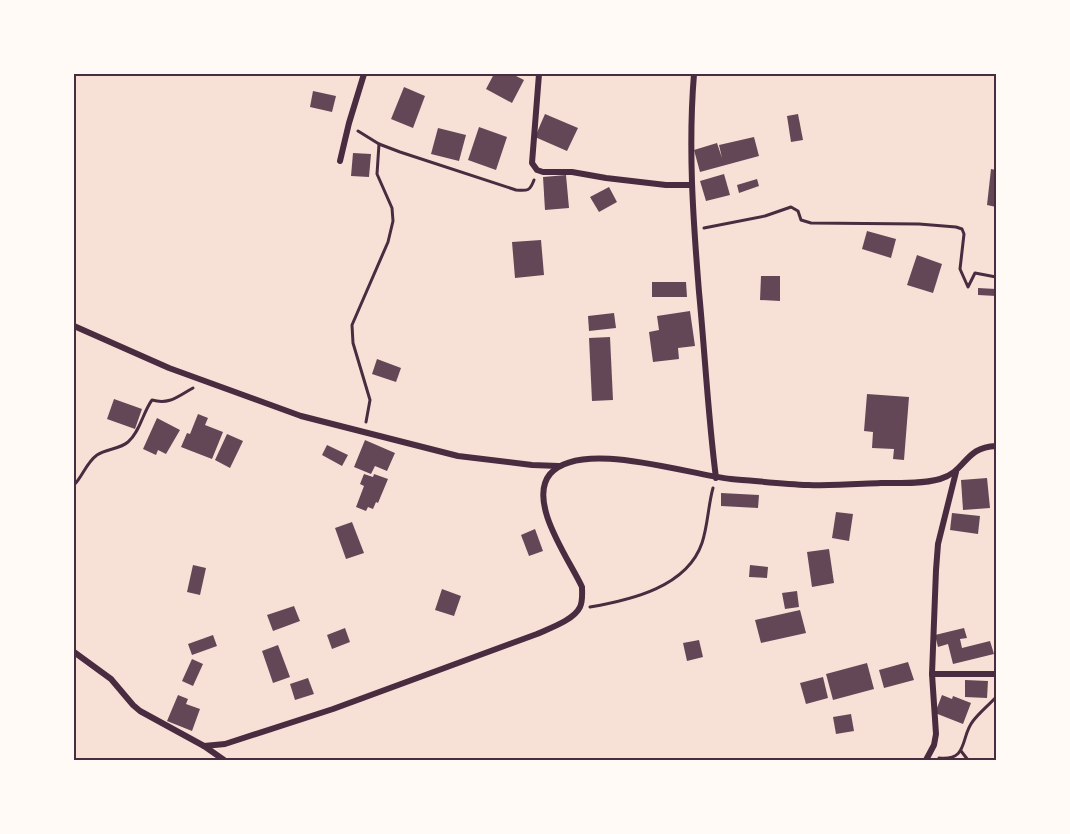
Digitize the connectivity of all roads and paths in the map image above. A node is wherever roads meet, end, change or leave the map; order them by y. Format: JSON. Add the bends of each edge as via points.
{"nodes":[{"id":1,"x":364,"y":74,"type":"edge"},
{"id":2,"x":539,"y":74,"type":"edge"},
{"id":3,"x":694,"y":74,"type":"edge"},
{"id":4,"x":349,"y":123,"type":"junction"},
{"id":5,"x":379,"y":144,"type":"junction"},
{"id":6,"x":340,"y":162,"type":"dead end"},
{"id":7,"x":537,"y":170,"type":"junction"},
{"id":8,"x":690,"y":185,"type":"junction"},
{"id":9,"x":693,"y":230,"type":"junction"},
{"id":10,"x":996,"y":277,"type":"edge"},
{"id":11,"x":74,"y":326,"type":"edge"},
{"id":12,"x":205,"y":381,"type":"junction"},
{"id":13,"x":364,"y":434,"type":"junction"},
{"id":14,"x":996,"y":446,"type":"edge"},
{"id":15,"x":560,"y":466,"type":"junction"},
{"id":16,"x":956,"y":472,"type":"junction"},
{"id":17,"x":716,"y":478,"type":"junction"},
{"id":18,"x":74,"y":485,"type":"edge"},
{"id":19,"x":580,"y":609,"type":"junction"},
{"id":20,"x":74,"y":652,"type":"edge"},
{"id":21,"x":932,"y":674,"type":"junction"},
{"id":22,"x":996,"y":674,"type":"edge"},
{"id":23,"x":996,"y":697,"type":"edge"},
{"id":24,"x":204,"y":746,"type":"junction"},
{"id":25,"x":961,"y":751,"type":"junction"},
{"id":26,"x":927,"y":759,"type":"edge"},
{"id":27,"x":224,"y":760,"type":"edge"},
{"id":28,"x":968,"y":760,"type":"edge"}],
"edges":[{"from":1,"to":4,"type":"street"},
{"from":2,"to":7,"type":"street","via":[[532,163]]},
{"from":3,"to":8,"type":"street"},
{"from":4,"to":5,"type":"path"},
{"from":4,"to":6,"type":"street"},
{"from":5,"to":7,"type":"path","via":[[516,190],[531,189]]},
{"from":5,"to":13,"type":"path","via":[[377,174],[392,208],[393,221],[388,242],[352,325],[353,343],[370,400]]},
{"from":7,"to":8,"type":"street"},
{"from":8,"to":9,"type":"street"},
{"from":9,"to":10,"type":"path","via":[[791,207],[801,220],[812,223],[956,226],[964,234],[960,269],[968,287],[975,273]]},
{"from":9,"to":17,"type":"street"},
{"from":11,"to":12,"type":"street"},
{"from":12,"to":13,"type":"street"},
{"from":12,"to":18,"type":"path","via":[[163,403],[152,400],[128,443],[99,453]]},
{"from":13,"to":15,"type":"street","via":[[458,456]]},
{"from":14,"to":16,"type":"street","via":[[971,453]]},
{"from":15,"to":17,"type":"street","via":[[581,460],[628,461]]},
{"from":15,"to":19,"type":"street","via":[[549,476],[543,503],[547,520],[582,587]]},
{"from":16,"to":17,"type":"street","via":[[940,479],[893,483],[810,485]]},
{"from":16,"to":21,"type":"street","via":[[938,544]]},
{"from":17,"to":19,"type":"path","via":[[703,541],[685,570],[644,594]]},
{"from":19,"to":24,"type":"street","via":[[537,634],[461,663],[225,744]]},
{"from":20,"to":24,"type":"street","via":[[111,679],[140,711]]},
{"from":21,"to":22,"type":"street"},
{"from":21,"to":26,"type":"street","via":[[936,734]]},
{"from":23,"to":25,"type":"path","via":[[972,722]]},
{"from":24,"to":27,"type":"street"},
{"from":25,"to":26,"type":"path","via":[[951,760]]},
{"from":25,"to":28,"type":"path"}]}
